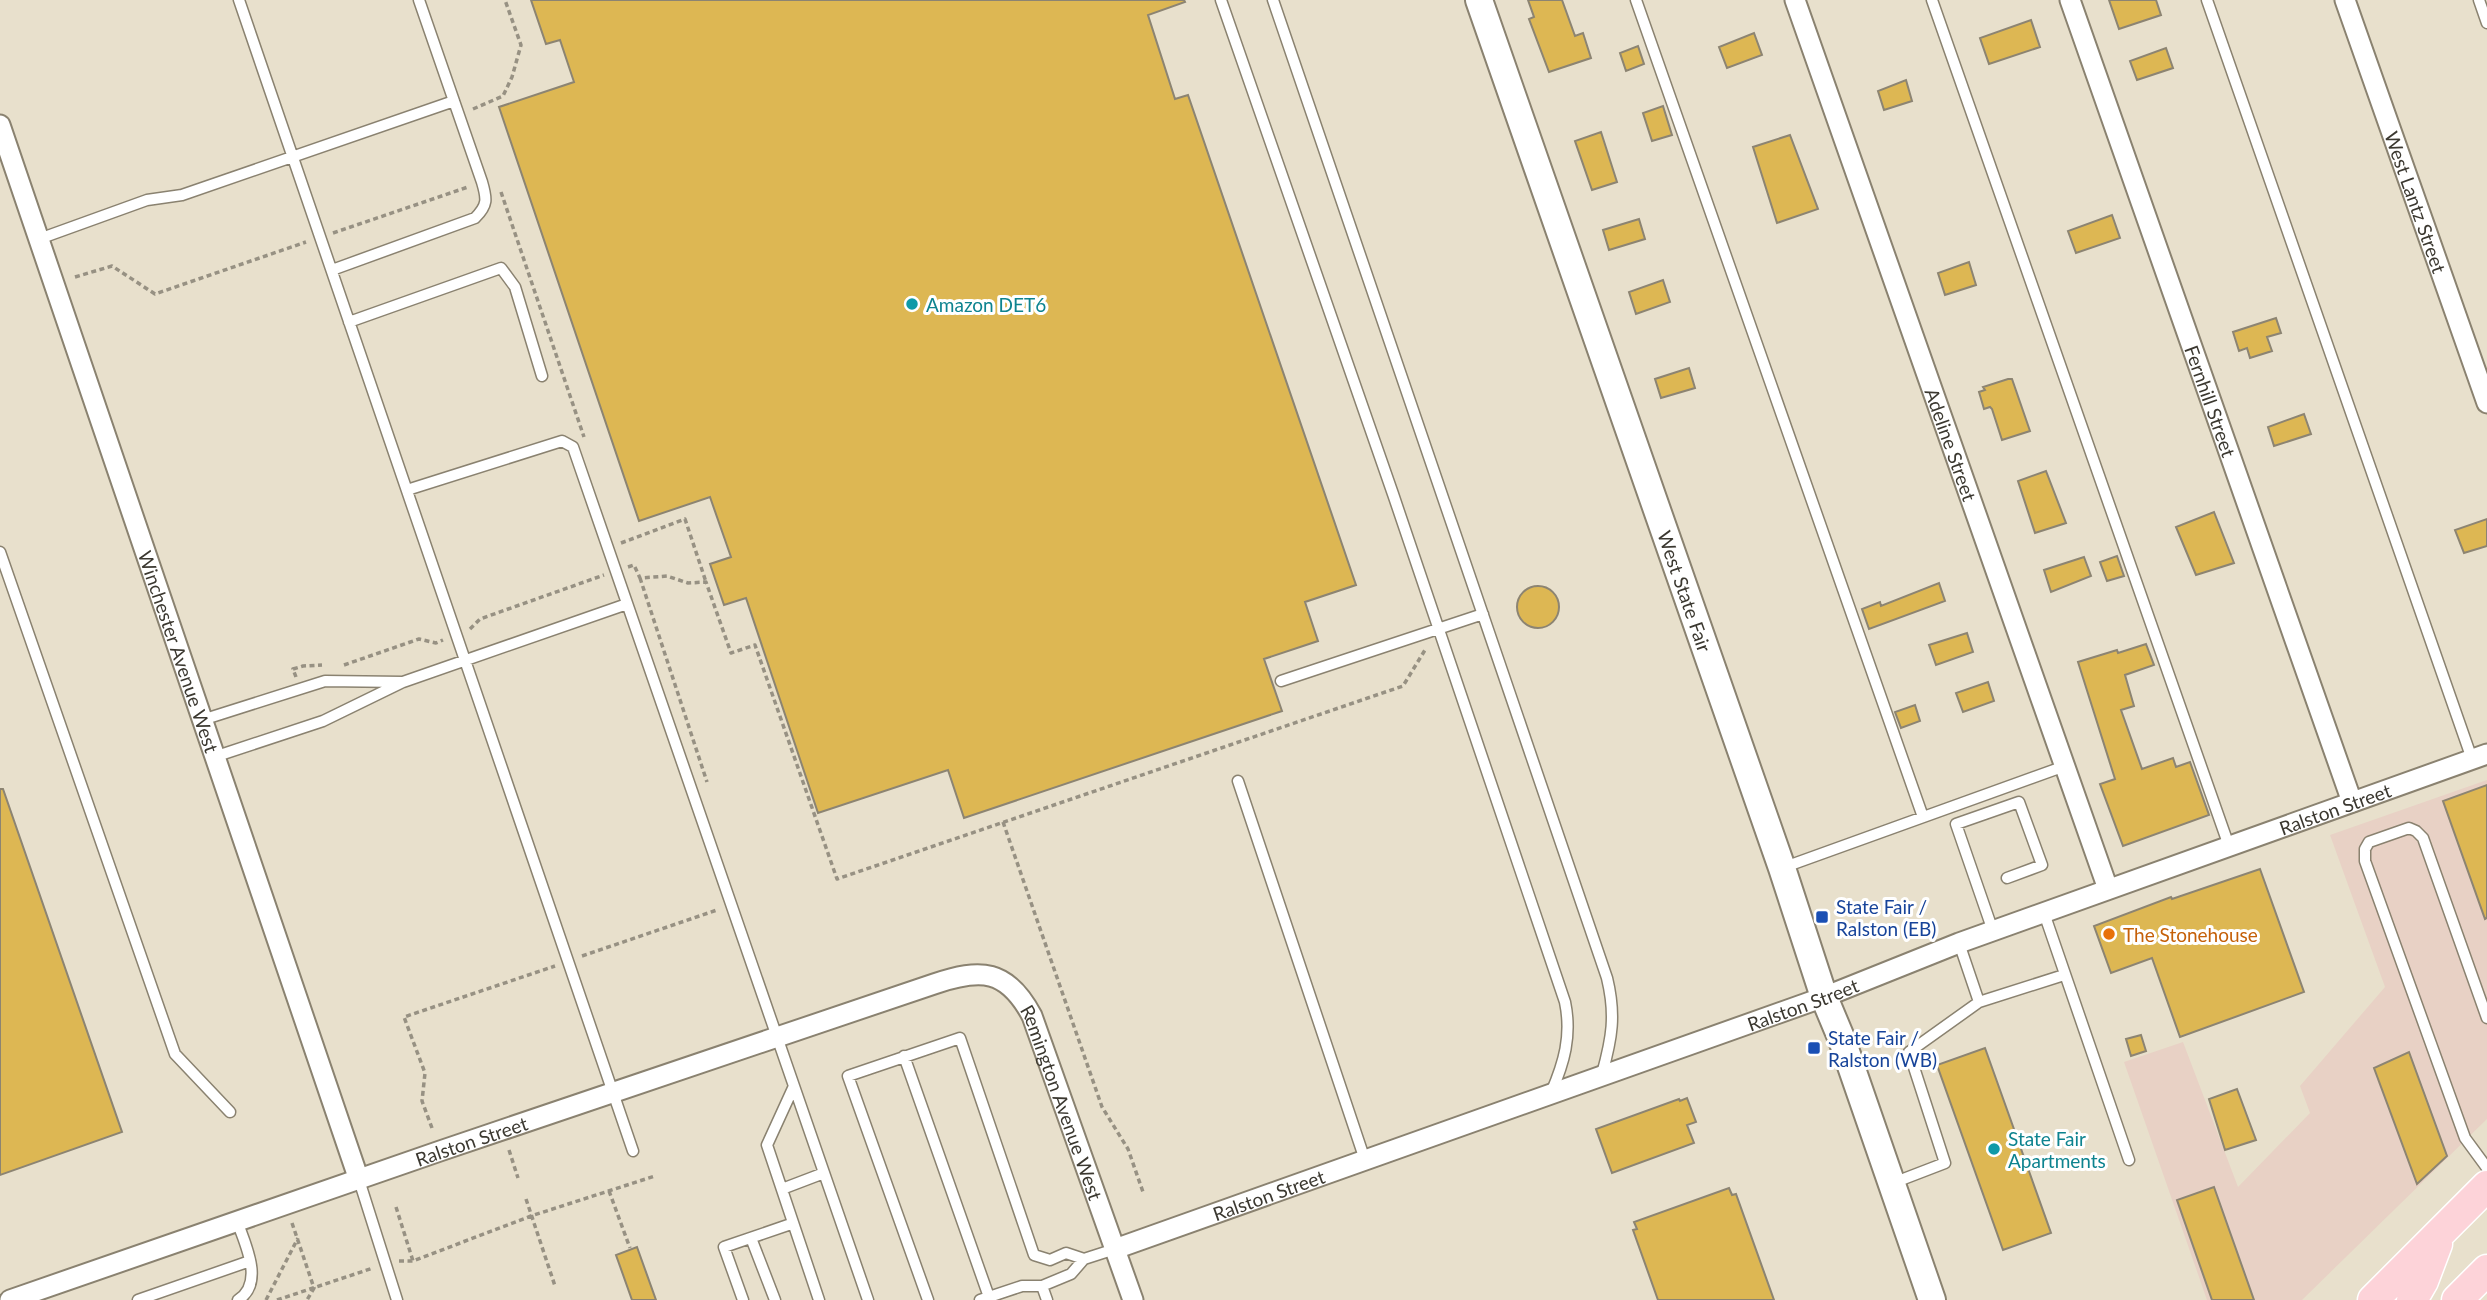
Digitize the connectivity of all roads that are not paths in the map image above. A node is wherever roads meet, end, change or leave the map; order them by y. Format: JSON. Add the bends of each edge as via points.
{"nodes":[{"id":1,"x":239,"y":0,"type":"edge"},
{"id":2,"x":419,"y":0,"type":"edge"},
{"id":3,"x":1221,"y":0,"type":"edge"},
{"id":4,"x":1273,"y":0,"type":"edge"},
{"id":5,"x":1479,"y":0,"type":"edge"},
{"id":6,"x":1636,"y":0,"type":"edge"},
{"id":7,"x":1795,"y":0,"type":"edge"},
{"id":8,"x":1932,"y":0,"type":"edge"},
{"id":9,"x":2070,"y":0,"type":"edge"},
{"id":10,"x":2207,"y":0,"type":"edge"},
{"id":11,"x":2345,"y":0,"type":"edge"},
{"id":12,"x":2479,"y":0,"type":"edge"},
{"id":13,"x":2487,"y":23,"type":"edge"},
{"id":14,"x":454,"y":101,"type":"junction"},
{"id":15,"x":0,"y":125,"type":"edge"},
{"id":16,"x":292,"y":155,"type":"junction"},
{"id":17,"x":39,"y":239,"type":"junction"},
{"id":18,"x":332,"y":270,"type":"junction"},
{"id":19,"x":349,"y":322,"type":"junction"},
{"id":20,"x":542,"y":376,"type":"dead end"},
{"id":21,"x":2487,"y":403,"type":"edge"},
{"id":22,"x":407,"y":490,"type":"junction"},
{"id":23,"x":0,"y":552,"type":"edge"},
{"id":24,"x":627,"y":604,"type":"junction"},
{"id":25,"x":1483,"y":614,"type":"junction"},
{"id":26,"x":1438,"y":628,"type":"junction"},
{"id":27,"x":465,"y":660,"type":"junction"},
{"id":28,"x":1281,"y":681,"type":"dead end"},
{"id":29,"x":403,"y":682,"type":"junction"},
{"id":30,"x":202,"y":720,"type":"junction"},
{"id":31,"x":2479,"y":756,"type":"edge"},
{"id":32,"x":214,"y":757,"type":"junction"},
{"id":33,"x":2065,"y":766,"type":"junction"},
{"id":34,"x":1238,"y":781,"type":"dead end"},
{"id":35,"x":2353,"y":802,"type":"junction"},
{"id":36,"x":1923,"y":817,"type":"junction"},
{"id":37,"x":2229,"y":846,"type":"junction"},
{"id":38,"x":1782,"y":869,"type":"junction"},
{"id":39,"x":2007,"y":878,"type":"dead end"},
{"id":40,"x":2108,"y":889,"type":"junction"},
{"id":41,"x":2044,"y":912,"type":"junction"},
{"id":42,"x":1993,"y":931,"type":"junction"},
{"id":43,"x":1959,"y":943,"type":"junction"},
{"id":44,"x":2064,"y":975,"type":"junction"},
{"id":45,"x":934,"y":984,"type":"joint"},
{"id":46,"x":1825,"y":997,"type":"junction"},
{"id":47,"x":1979,"y":1002,"type":"junction"},
{"id":48,"x":2487,"y":1018,"type":"edge"},
{"id":49,"x":776,"y":1037,"type":"junction"},
{"id":50,"x":904,"y":1056,"type":"junction"},
{"id":51,"x":1602,"y":1075,"type":"junction"},
{"id":52,"x":794,"y":1086,"type":"junction"},
{"id":53,"x":613,"y":1092,"type":"junction"},
{"id":54,"x":1551,"y":1093,"type":"junction"},
{"id":55,"x":230,"y":1112,"type":"dead end"},
{"id":56,"x":633,"y":1151,"type":"dead end"},
{"id":57,"x":1365,"y":1160,"type":"junction"},
{"id":58,"x":2129,"y":1160,"type":"dead end"},
{"id":59,"x":2487,"y":1168,"type":"edge"},
{"id":60,"x":824,"y":1173,"type":"junction"},
{"id":61,"x":359,"y":1180,"type":"junction"},
{"id":62,"x":1892,"y":1183,"type":"junction"},
{"id":63,"x":2487,"y":1186,"type":"edge"},
{"id":64,"x":782,"y":1188,"type":"junction"},
{"id":65,"x":237,"y":1221,"type":"junction"},
{"id":66,"x":791,"y":1224,"type":"junction"},
{"id":67,"x":2441,"y":1233,"type":"junction"},
{"id":68,"x":751,"y":1238,"type":"junction"},
{"id":69,"x":1115,"y":1249,"type":"junction"},
{"id":70,"x":1084,"y":1259,"type":"junction"},
{"id":71,"x":250,"y":1261,"type":"junction"},
{"id":72,"x":2487,"y":1270,"type":"edge"},
{"id":73,"x":1042,"y":1286,"type":"junction"},
{"id":74,"x":984,"y":1299,"type":"edge"},
{"id":75,"x":10,"y":1300,"type":"edge"},
{"id":76,"x":138,"y":1300,"type":"edge"},
{"id":77,"x":238,"y":1300,"type":"edge"},
{"id":78,"x":397,"y":1300,"type":"edge"},
{"id":79,"x":743,"y":1300,"type":"edge"},
{"id":80,"x":775,"y":1300,"type":"edge"},
{"id":81,"x":819,"y":1300,"type":"edge"},
{"id":82,"x":869,"y":1300,"type":"edge"},
{"id":83,"x":928,"y":1300,"type":"edge"},
{"id":84,"x":1047,"y":1300,"type":"edge"},
{"id":85,"x":1133,"y":1300,"type":"edge"},
{"id":86,"x":1932,"y":1300,"type":"edge"},
{"id":87,"x":2373,"y":1300,"type":"edge"},
{"id":88,"x":2412,"y":1300,"type":"edge"},
{"id":89,"x":2457,"y":1300,"type":"edge"}],
"edges":[{"from":1,"to":16,"type":"lane"},
{"from":2,"to":14,"type":"lane"},
{"from":3,"to":26,"type":"lane"},
{"from":4,"to":25,"type":"lane"},
{"from":5,"to":38,"type":"street","name":"West State Fair"},
{"from":6,"to":36,"type":"lane"},
{"from":7,"to":33,"type":"street","name":"Adeline Street"},
{"from":8,"to":37,"type":"lane"},
{"from":9,"to":35,"type":"street","name":"Fernhill Street"},
{"from":10,"to":31,"type":"lane"},
{"from":11,"to":21,"type":"street","name":"West Lantz Street"},
{"from":12,"to":13,"type":"lane"},
{"from":14,"to":16,"type":"lane"},
{"from":14,"to":18,"type":"lane","via":[[487,199],[485,208],[475,218]]},
{"from":15,"to":17,"type":"street","name":"Winchester Avenue West"},
{"from":16,"to":17,"type":"lane"},
{"from":16,"to":18,"type":"lane"},
{"from":17,"to":30,"type":"street","name":"Winchester Avenue West"},
{"from":18,"to":19,"type":"lane"},
{"from":19,"to":20,"type":"lane","via":[[501,268],[515,287]]},
{"from":19,"to":22,"type":"lane"},
{"from":22,"to":24,"type":"lane","via":[[562,442],[573,447]]},
{"from":22,"to":27,"type":"lane"},
{"from":23,"to":55,"type":"lane","via":[[175,1054]]},
{"from":24,"to":27,"type":"lane"},
{"from":24,"to":49,"type":"lane"},
{"from":25,"to":26,"type":"lane"},
{"from":25,"to":51,"type":"lane","via":[[1607,978],[1613,1022]]},
{"from":26,"to":28,"type":"lane"},
{"from":26,"to":54,"type":"lane","via":[[1565,1002],[1567,1050]]},
{"from":27,"to":29,"type":"lane"},
{"from":27,"to":53,"type":"lane"},
{"from":29,"to":30,"type":"lane","via":[[325,681]]},
{"from":29,"to":32,"type":"lane","via":[[323,721]]},
{"from":30,"to":32,"type":"street","name":"Winchester Avenue West"},
{"from":31,"to":35,"type":"street","name":"Ralston Street"},
{"from":32,"to":61,"type":"street","name":"Winchester Avenue West"},
{"from":33,"to":36,"type":"lane"},
{"from":33,"to":40,"type":"street","name":"Adeline Street"},
{"from":34,"to":57,"type":"lane"},
{"from":35,"to":37,"type":"street","name":"Ralston Street"},
{"from":36,"to":38,"type":"lane"},
{"from":37,"to":40,"type":"street","name":"Ralston Street"},
{"from":38,"to":46,"type":"street","name":"West State Fair"},
{"from":39,"to":42,"type":"lane","via":[[2042,865],[2019,802],[1956,824]]},
{"from":40,"to":41,"type":"street","name":"Ralston Street"},
{"from":41,"to":42,"type":"street","name":"Ralston Street"},
{"from":41,"to":44,"type":"lane"},
{"from":42,"to":43,"type":"street","name":"Ralston Street"},
{"from":43,"to":46,"type":"street","name":"Ralston Street"},
{"from":43,"to":47,"type":"lane"},
{"from":44,"to":47,"type":"lane"},
{"from":44,"to":58,"type":"lane"},
{"from":45,"to":49,"type":"street","name":"Ralston Street"},
{"from":45,"to":69,"type":"street","name":"Remington Avenue West","via":[[983,974],[1010,985],[1022,996]]},
{"from":46,"to":51,"type":"street","name":"Ralston Street"},
{"from":46,"to":62,"type":"street","name":"West State Fair"},
{"from":47,"to":62,"type":"lane","via":[[1909,1052],[1945,1163]]},
{"from":48,"to":59,"type":"lane","via":[[2423,838],[2409,828],[2369,842],[2365,861],[2465,1138]]},
{"from":49,"to":52,"type":"lane"},
{"from":49,"to":53,"type":"street","name":"Ralston Street"},
{"from":50,"to":70,"type":"lane","via":[[960,1038],[1034,1255],[1050,1260],[1066,1253]]},
{"from":50,"to":74,"type":"lane"},
{"from":50,"to":83,"type":"lane","via":[[848,1076]]},
{"from":51,"to":54,"type":"street","name":"Ralston Street"},
{"from":52,"to":60,"type":"lane"},
{"from":52,"to":64,"type":"lane","via":[[767,1145]]},
{"from":53,"to":56,"type":"lane"},
{"from":53,"to":61,"type":"street","name":"Ralston Street"},
{"from":54,"to":57,"type":"street","name":"Ralston Street"},
{"from":57,"to":69,"type":"street","name":"Ralston Street"},
{"from":60,"to":64,"type":"lane"},
{"from":60,"to":82,"type":"lane"},
{"from":61,"to":65,"type":"street","name":"Ralston Street"},
{"from":61,"to":78,"type":"lane"},
{"from":62,"to":86,"type":"street","name":"West State Fair"},
{"from":63,"to":67,"type":"main road"},
{"from":64,"to":66,"type":"lane"},
{"from":65,"to":71,"type":"lane"},
{"from":65,"to":75,"type":"street","name":"Ralston Street"},
{"from":66,"to":68,"type":"lane"},
{"from":66,"to":81,"type":"lane"},
{"from":67,"to":87,"type":"main road"},
{"from":67,"to":88,"type":"main road"},
{"from":68,"to":79,"type":"lane","via":[[724,1247]]},
{"from":68,"to":80,"type":"lane"},
{"from":69,"to":70,"type":"lane"},
{"from":69,"to":85,"type":"street","name":"Remington Avenue West"},
{"from":70,"to":73,"type":"lane","via":[[1071,1274]]},
{"from":71,"to":76,"type":"lane"},
{"from":71,"to":77,"type":"lane","via":[[250,1287]]},
{"from":72,"to":89,"type":"main road"},
{"from":73,"to":74,"type":"lane","via":[[1022,1286]]},
{"from":73,"to":84,"type":"lane"}]}
